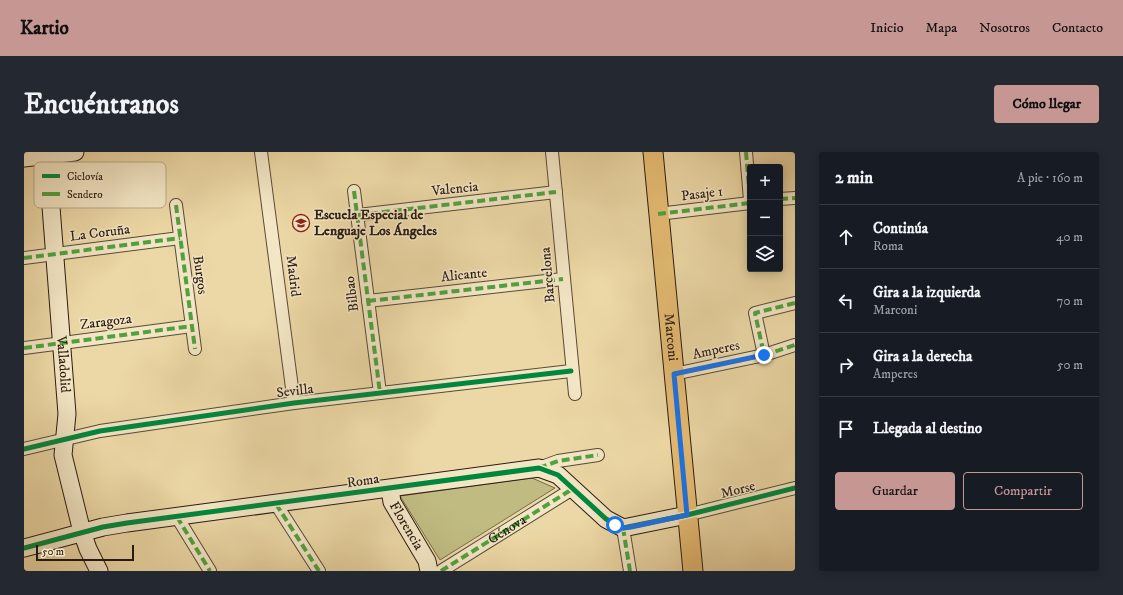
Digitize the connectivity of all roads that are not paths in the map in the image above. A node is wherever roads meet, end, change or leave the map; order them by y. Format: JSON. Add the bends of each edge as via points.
{"nodes":[{"id":1,"x":75,"y":152,"type":"edge"},
{"id":2,"x":261,"y":152,"type":"edge"},
{"id":3,"x":552,"y":152,"type":"edge"},
{"id":4,"x":653,"y":152,"type":"edge"},
{"id":5,"x":746,"y":152,"type":"edge"},
{"id":6,"x":47,"y":154,"type":"edge"},
{"id":7,"x":24,"y":158,"type":"edge"},
{"id":8,"x":354,"y":191,"type":"dead end"},
{"id":9,"x":556,"y":192,"type":"junction"},
{"id":10,"x":795,"y":198,"type":"edge"},
{"id":11,"x":783,"y":199,"type":"edge"},
{"id":12,"x":750,"y":200,"type":"edge"},
{"id":13,"x":747,"y":202,"type":"edge"},
{"id":14,"x":176,"y":205,"type":"dead end"},
{"id":15,"x":50,"y":208,"type":"edge"},
{"id":16,"x":658,"y":214,"type":"junction"},
{"id":17,"x":358,"y":215,"type":"junction"},
{"id":18,"x":180,"y":238,"type":"junction"},
{"id":19,"x":53,"y":254,"type":"junction"},
{"id":20,"x":24,"y":258,"type":"edge"},
{"id":21,"x":563,"y":280,"type":"junction"},
{"id":22,"x":368,"y":301,"type":"junction"},
{"id":23,"x":795,"y":303,"type":"edge"},
{"id":24,"x":192,"y":326,"type":"junction"},
{"id":25,"x":62,"y":343,"type":"junction"},
{"id":26,"x":795,"y":345,"type":"edge"},
{"id":27,"x":24,"y":348,"type":"edge"},
{"id":28,"x":195,"y":349,"type":"dead end"},
{"id":29,"x":764,"y":355,"type":"junction"},
{"id":30,"x":571,"y":371,"type":"junction"},
{"id":31,"x":674,"y":374,"type":"junction"},
{"id":32,"x":380,"y":393,"type":"junction"},
{"id":33,"x":575,"y":394,"type":"dead end"},
{"id":34,"x":294,"y":403,"type":"junction"},
{"id":35,"x":64,"y":439,"type":"junction"},
{"id":36,"x":24,"y":449,"type":"edge"},
{"id":37,"x":598,"y":455,"type":"dead end"},
{"id":38,"x":539,"y":468,"type":"junction"},
{"id":39,"x":574,"y":488,"type":"junction"},
{"id":40,"x":795,"y":488,"type":"edge"},
{"id":41,"x":390,"y":489,"type":"junction"},
{"id":42,"x":276,"y":504,"type":"junction"},
{"id":43,"x":687,"y":515,"type":"junction"},
{"id":44,"x":176,"y":517,"type":"junction"},
{"id":45,"x":623,"y":528,"type":"junction"},
{"id":46,"x":82,"y":532,"type":"junction"},
{"id":47,"x":24,"y":548,"type":"edge"},
{"id":48,"x":428,"y":566,"type":"edge"},
{"id":49,"x":627,"y":570,"type":"edge"},
{"id":50,"x":99,"y":571,"type":"edge"},
{"id":51,"x":210,"y":571,"type":"edge"},
{"id":52,"x":320,"y":571,"type":"edge"},
{"id":53,"x":441,"y":571,"type":"edge"},
{"id":54,"x":693,"y":571,"type":"edge"}],
"edges":[{"from":1,"to":6,"type":"street"},
{"from":2,"to":34,"type":"street","name":"Madrid"},
{"from":3,"to":9,"type":"street","name":"Barcelona"},
{"from":4,"to":16,"type":"main road","name":"Marconi"},
{"from":5,"to":12,"type":"street"},
{"from":6,"to":7,"type":"street"},
{"from":8,"to":17,"type":"street","name":"Bilbao"},
{"from":9,"to":17,"type":"street","name":"Valencia"},
{"from":9,"to":21,"type":"street","name":"Barcelona"},
{"from":10,"to":11,"type":"street"},
{"from":13,"to":16,"type":"street","name":"Pasaje 1"},
{"from":14,"to":18,"type":"street","name":"Burgos"},
{"from":15,"to":19,"type":"street","name":"Valladolid"},
{"from":16,"to":31,"type":"main road","name":"Marconi"},
{"from":17,"to":22,"type":"street","name":"Bilbao"},
{"from":18,"to":19,"type":"street","name":"La Coruña"},
{"from":18,"to":24,"type":"street","name":"Burgos"},
{"from":19,"to":20,"type":"street","name":"La Coruña"},
{"from":19,"to":25,"type":"street","name":"Valladolid"},
{"from":21,"to":22,"type":"street","name":"Alicante"},
{"from":21,"to":30,"type":"street","name":"Barcelona"},
{"from":22,"to":32,"type":"street","name":"Bilbao"},
{"from":23,"to":29,"type":"street","via":[[754,313]]},
{"from":24,"to":25,"type":"street","name":"Zaragoza"},
{"from":24,"to":28,"type":"street","name":"Burgos"},
{"from":25,"to":27,"type":"street","name":"Zaragoza"},
{"from":25,"to":35,"type":"street","name":"Valladolid","via":[[67,414]]},
{"from":26,"to":29,"type":"street","name":"Amperes"},
{"from":29,"to":31,"type":"street","name":"Amperes"},
{"from":30,"to":32,"type":"street","name":"Sevilla"},
{"from":30,"to":33,"type":"street","name":"Barcelona"},
{"from":31,"to":43,"type":"main road","name":"Marconi"},
{"from":32,"to":34,"type":"street","name":"Sevilla"},
{"from":34,"to":35,"type":"street","name":"Sevilla","via":[[100,431]]},
{"from":35,"to":36,"type":"street","name":"Sevilla"},
{"from":35,"to":46,"type":"street","name":"Valladolid","via":[[63,455]]},
{"from":37,"to":38,"type":"street","name":"Roma","via":[[558,461]]},
{"from":38,"to":39,"type":"street","name":"Roma","via":[[558,475]]},
{"from":38,"to":41,"type":"street","name":"Roma"},
{"from":39,"to":45,"type":"street","name":"Roma","via":[[606,519]]},
{"from":39,"to":53,"type":"street","name":"Génova"},
{"from":40,"to":43,"type":"street","name":"Morse"},
{"from":41,"to":42,"type":"street","name":"Roma"},
{"from":41,"to":48,"type":"street","name":"Florencia","via":[[392,502]]},
{"from":42,"to":44,"type":"street","name":"Roma"},
{"from":42,"to":52,"type":"street"},
{"from":43,"to":45,"type":"street"},
{"from":43,"to":54,"type":"main road","name":"Marconi"},
{"from":44,"to":46,"type":"street","name":"Roma"},
{"from":44,"to":51,"type":"street"},
{"from":45,"to":49,"type":"street"},
{"from":46,"to":47,"type":"street","name":"Roma"},
{"from":46,"to":50,"type":"street","name":"Valladolid"}]}
